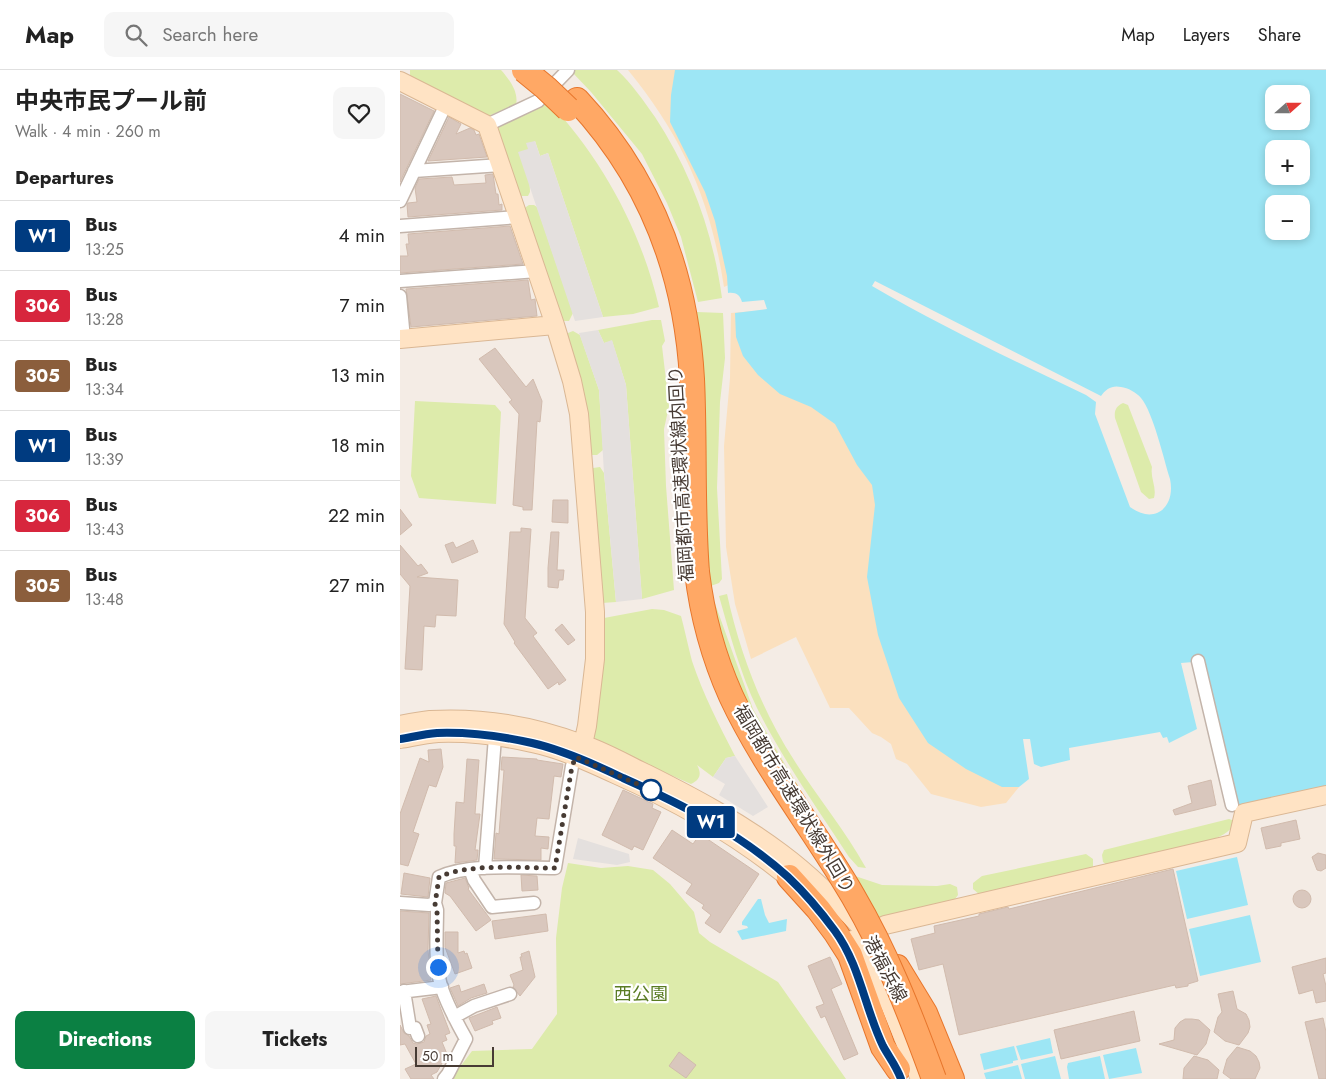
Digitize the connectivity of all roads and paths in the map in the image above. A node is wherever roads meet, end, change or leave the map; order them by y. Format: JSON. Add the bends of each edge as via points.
{"nodes":[{"id":1,"x":404,"y":70,"type":"edge"},
{"id":2,"x":524,"y":70,"type":"edge"},
{"id":3,"x":546,"y":70,"type":"edge"},
{"id":4,"x":568,"y":70,"type":"edge"},
{"id":5,"x":400,"y":76,"type":"edge"},
{"id":6,"x":400,"y":81,"type":"edge"},
{"id":7,"x":446,"y":104,"type":"junction"},
{"id":8,"x":573,"y":104,"type":"junction"},
{"id":9,"x":487,"y":124,"type":"junction"},
{"id":10,"x":501,"y":166,"type":"junction"},
{"id":11,"x":414,"y":171,"type":"junction"},
{"id":12,"x":400,"y":201,"type":"edge"},
{"id":13,"x":518,"y":217,"type":"junction"},
{"id":14,"x":400,"y":226,"type":"edge"},
{"id":15,"x":537,"y":272,"type":"junction"},
{"id":16,"x":400,"y":281,"type":"edge"},
{"id":17,"x":400,"y":296,"type":"edge"},
{"id":18,"x":555,"y":325,"type":"junction"},
{"id":19,"x":402,"y":339,"type":"edge"},
{"id":20,"x":691,"y":573,"type":"junction"},
{"id":21,"x":1198,"y":661,"type":"dead end"},
{"id":22,"x":400,"y":725,"type":"edge"},
{"id":23,"x":495,"y":737,"type":"junction"},
{"id":24,"x":400,"y":739,"type":"edge"},
{"id":25,"x":579,"y":751,"type":"junction"},
{"id":26,"x":1326,"y":795,"type":"edge"},
{"id":27,"x":1232,"y":805,"type":"dead end"},
{"id":28,"x":485,"y":868,"type":"junction"},
{"id":29,"x":470,"y":869,"type":"junction"},
{"id":30,"x":789,"y":877,"type":"junction"},
{"id":31,"x":400,"y":903,"type":"edge"},
{"id":32,"x":534,"y":903,"type":"dead end"},
{"id":33,"x":435,"y":904,"type":"junction"},
{"id":34,"x":870,"y":942,"type":"junction"},
{"id":35,"x":442,"y":987,"type":"junction"},
{"id":36,"x":402,"y":991,"type":"edge"},
{"id":37,"x":510,"y":994,"type":"dead end"},
{"id":38,"x":454,"y":1017,"type":"junction"},
{"id":39,"x":418,"y":1036,"type":"dead end"},
{"id":40,"x":900,"y":1074,"type":"edge"},
{"id":41,"x":444,"y":1079,"type":"edge"},
{"id":42,"x":920,"y":1079,"type":"edge"},
{"id":43,"x":934,"y":1079,"type":"edge"},
{"id":44,"x":952,"y":1079,"type":"edge"}],
"edges":[{"from":1,"to":5,"type":"street"},
{"from":2,"to":8,"type":"highway","bridge":true},
{"from":3,"to":8,"type":"highway"},
{"from":4,"to":9,"type":"street","via":[[538,101]]},
{"from":6,"to":7,"type":"street"},
{"from":7,"to":9,"type":"street"},
{"from":7,"to":11,"type":"street"},
{"from":8,"to":20,"type":"highway","name":"福岡都市高速環状線外回り","via":[[623,182],[664,259],[684,316],[684,378],[693,508]]},
{"from":9,"to":10,"type":"street"},
{"from":10,"to":11,"type":"street"},
{"from":10,"to":13,"type":"street"},
{"from":11,"to":12,"type":"street"},
{"from":13,"to":14,"type":"street"},
{"from":13,"to":15,"type":"street"},
{"from":15,"to":16,"type":"street"},
{"from":15,"to":18,"type":"street"},
{"from":17,"to":19,"type":"street"},
{"from":18,"to":19,"type":"street"},
{"from":18,"to":25,"type":"street","via":[[579,414],[595,612],[595,659],[587,726]]},
{"from":20,"to":42,"type":"highway","name":"福岡都市高速環状線内回り","via":[[697,639],[718,700],[738,740],[867,950]]},
{"from":20,"to":43,"type":"highway","name":"福岡都市高速環状線外回り","bridge":true,"via":[[699,589],[730,694],[770,766],[853,896],[878,943]]},
{"from":21,"to":27,"type":"street"},
{"from":22,"to":25,"type":"street","name":"港福浜線","via":[[429,720],[496,722],[547,733]]},
{"from":23,"to":24,"type":"street","name":"港福浜線","via":[[437,733]]},
{"from":23,"to":25,"type":"street","name":"港福浜線","via":[[557,750]]},
{"from":23,"to":28,"type":"street"},
{"from":25,"to":28,"type":"street","via":[[572,766],[555,868]]},
{"from":25,"to":30,"type":"street","name":"港福浜線","via":[[744,842]]},
{"from":25,"to":34,"type":"street","name":"港福浜線","via":[[685,794],[750,832],[780,852],[838,902]]},
{"from":26,"to":34,"type":"street","via":[[1244,813],[1237,843],[885,925]]},
{"from":28,"to":29,"type":"street"},
{"from":29,"to":32,"type":"street","via":[[492,907]]},
{"from":29,"to":33,"type":"street","via":[[439,877]]},
{"from":30,"to":34,"type":"street","name":"港福浜線"},
{"from":30,"to":40,"type":"highway","via":[[818,909],[850,955],[883,1046]]},
{"from":31,"to":33,"type":"street"},
{"from":33,"to":35,"type":"street"},
{"from":34,"to":40,"type":"highway","via":[[872,1001]]},
{"from":34,"to":42,"type":"street","name":"港福浜線","via":[[890,1005]]},
{"from":34,"to":43,"type":"street","name":"港福浜線","via":[[901,998]]},
{"from":34,"to":44,"type":"highway","via":[[925,1013]]},
{"from":35,"to":36,"type":"street"},
{"from":35,"to":38,"type":"street"},
{"from":36,"to":39,"type":"street","via":[[410,1028],[415,1028]]},
{"from":37,"to":38,"type":"street","via":[[474,1006]]},
{"from":38,"to":41,"type":"street","via":[[466,1039]]}]}
